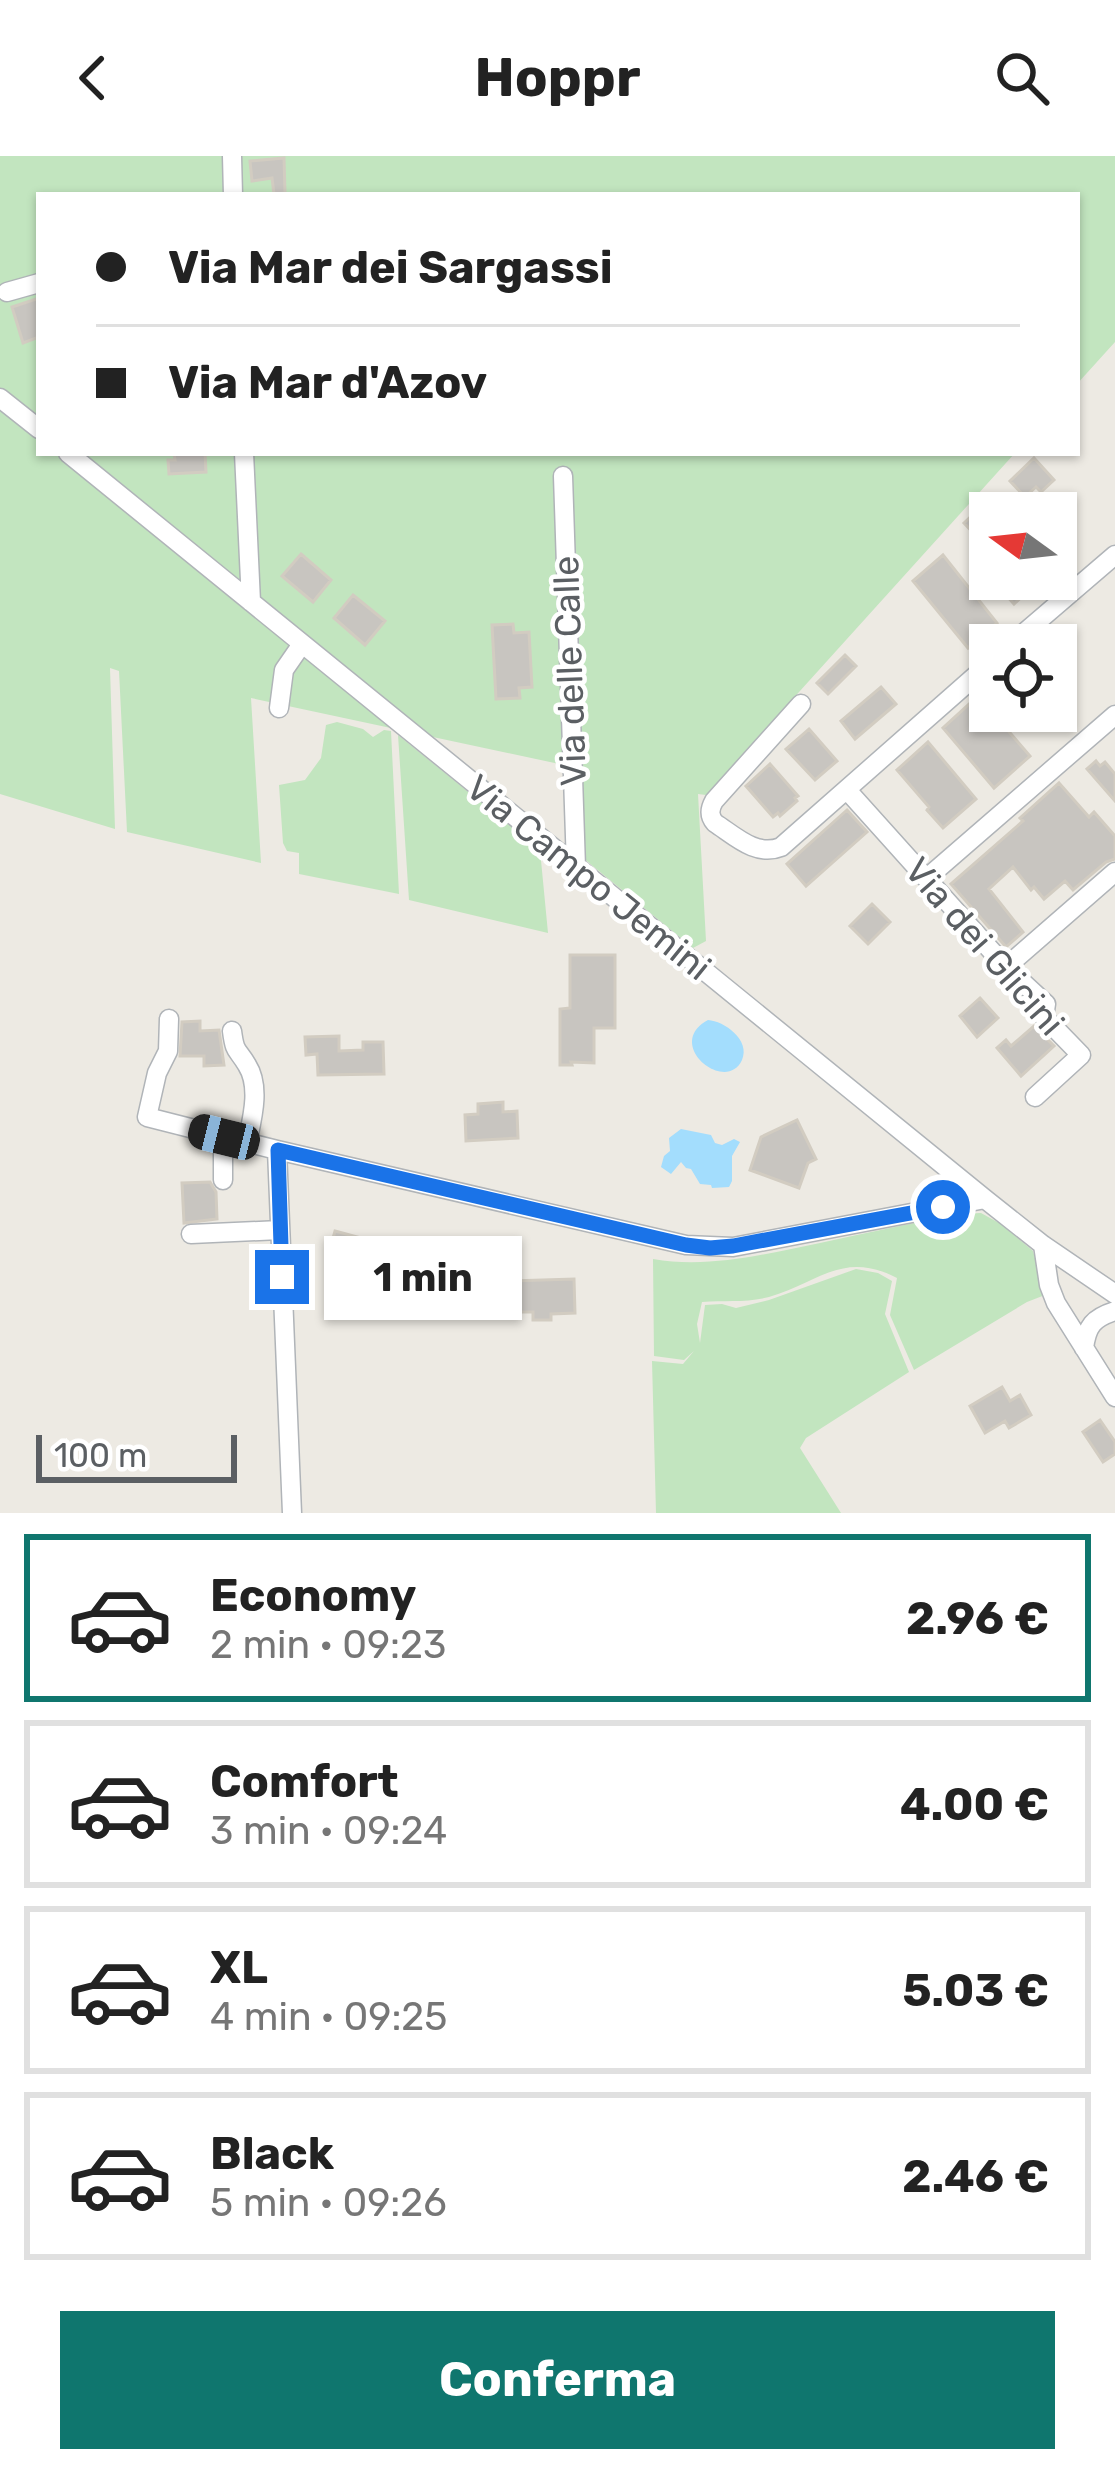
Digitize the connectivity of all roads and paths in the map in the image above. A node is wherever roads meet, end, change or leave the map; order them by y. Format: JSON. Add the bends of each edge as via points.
{"nodes":[{"id":1,"x":232,"y":156,"type":"edge"},
{"id":2,"x":233,"y":192,"type":"edge"},
{"id":3,"x":36,"y":284,"type":"edge"},
{"id":4,"x":7,"y":292,"type":"dead end"},
{"id":5,"x":0,"y":398,"type":"edge"},
{"id":6,"x":36,"y":427,"type":"edge"},
{"id":7,"x":72,"y":456,"type":"edge"},
{"id":8,"x":244,"y":456,"type":"edge"},
{"id":9,"x":562,"y":476,"type":"dead end"},
{"id":10,"x":1115,"y":555,"type":"edge"},
{"id":11,"x":251,"y":602,"type":"junction"},
{"id":12,"x":1034,"y":624,"type":"edge"},
{"id":13,"x":302,"y":644,"type":"junction"},
{"id":14,"x":969,"y":682,"type":"edge"},
{"id":15,"x":801,"y":704,"type":"dead end"},
{"id":16,"x":279,"y":708,"type":"dead end"},
{"id":17,"x":1115,"y":715,"type":"edge"},
{"id":18,"x":848,"y":790,"type":"junction"},
{"id":19,"x":576,"y":867,"type":"junction"},
{"id":20,"x":1115,"y":872,"type":"edge"},
{"id":21,"x":927,"y":878,"type":"junction"},
{"id":22,"x":1006,"y":968,"type":"junction"},
{"id":23,"x":169,"y":1018,"type":"dead end"},
{"id":24,"x":232,"y":1030,"type":"dead end"},
{"id":25,"x":1035,"y":1097,"type":"dead end"},
{"id":26,"x":224,"y":1137,"type":"junction"},
{"id":27,"x":247,"y":1143,"type":"junction"},
{"id":28,"x":278,"y":1150,"type":"junction"},
{"id":29,"x":223,"y":1180,"type":"dead end"},
{"id":30,"x":985,"y":1199,"type":"junction"},
{"id":31,"x":280,"y":1230,"type":"junction"},
{"id":32,"x":191,"y":1234,"type":"dead end"},
{"id":33,"x":1043,"y":1245,"type":"junction"},
{"id":34,"x":1115,"y":1294,"type":"edge"},
{"id":35,"x":1115,"y":1311,"type":"edge"},
{"id":36,"x":1084,"y":1348,"type":"junction"},
{"id":37,"x":1115,"y":1397,"type":"edge"},
{"id":38,"x":292,"y":1513,"type":"edge"}],
"edges":[{"from":1,"to":2,"type":"street"},
{"from":3,"to":4,"type":"street"},
{"from":5,"to":6,"type":"street"},
{"from":7,"to":11,"type":"street","name":"Via Campo Jemini"},
{"from":8,"to":11,"type":"street"},
{"from":9,"to":19,"type":"street","name":"Via delle Calle"},
{"from":10,"to":12,"type":"street"},
{"from":11,"to":13,"type":"street","name":"Via Campo Jemini"},
{"from":13,"to":16,"type":"street","via":[[284,670]]},
{"from":13,"to":19,"type":"street","name":"Via Campo Jemini","via":[[353,674]]},
{"from":14,"to":18,"type":"street"},
{"from":15,"to":18,"type":"street","via":[[714,801],[711,817],[754,848],[772,851]]},
{"from":17,"to":21,"type":"street"},
{"from":18,"to":21,"type":"street","name":"Via dei Glicini"},
{"from":19,"to":30,"type":"street","name":"Via Campo Jemini"},
{"from":20,"to":22,"type":"street"},
{"from":21,"to":22,"type":"street","name":"Via dei Glicini"},
{"from":22,"to":25,"type":"street","name":"Via dei Glicini","via":[[1046,1004],[1044,1017],[1081,1054]]},
{"from":23,"to":26,"type":"street","via":[[167,1058],[147,1118]]},
{"from":24,"to":27,"type":"street","via":[[253,1086]]},
{"from":26,"to":27,"type":"street"},
{"from":26,"to":29,"type":"street"},
{"from":27,"to":28,"type":"street"},
{"from":28,"to":30,"type":"street","via":[[710,1248]]},
{"from":28,"to":31,"type":"street"},
{"from":30,"to":33,"type":"street","name":"Via Campo Jemini"},
{"from":31,"to":32,"type":"street"},
{"from":31,"to":38,"type":"street"},
{"from":33,"to":34,"type":"street","name":"Via Campo Jemini"},
{"from":33,"to":36,"type":"street","via":[[1052,1294]]},
{"from":35,"to":36,"type":"street","via":[[1091,1323]]},
{"from":36,"to":37,"type":"street"}]}
